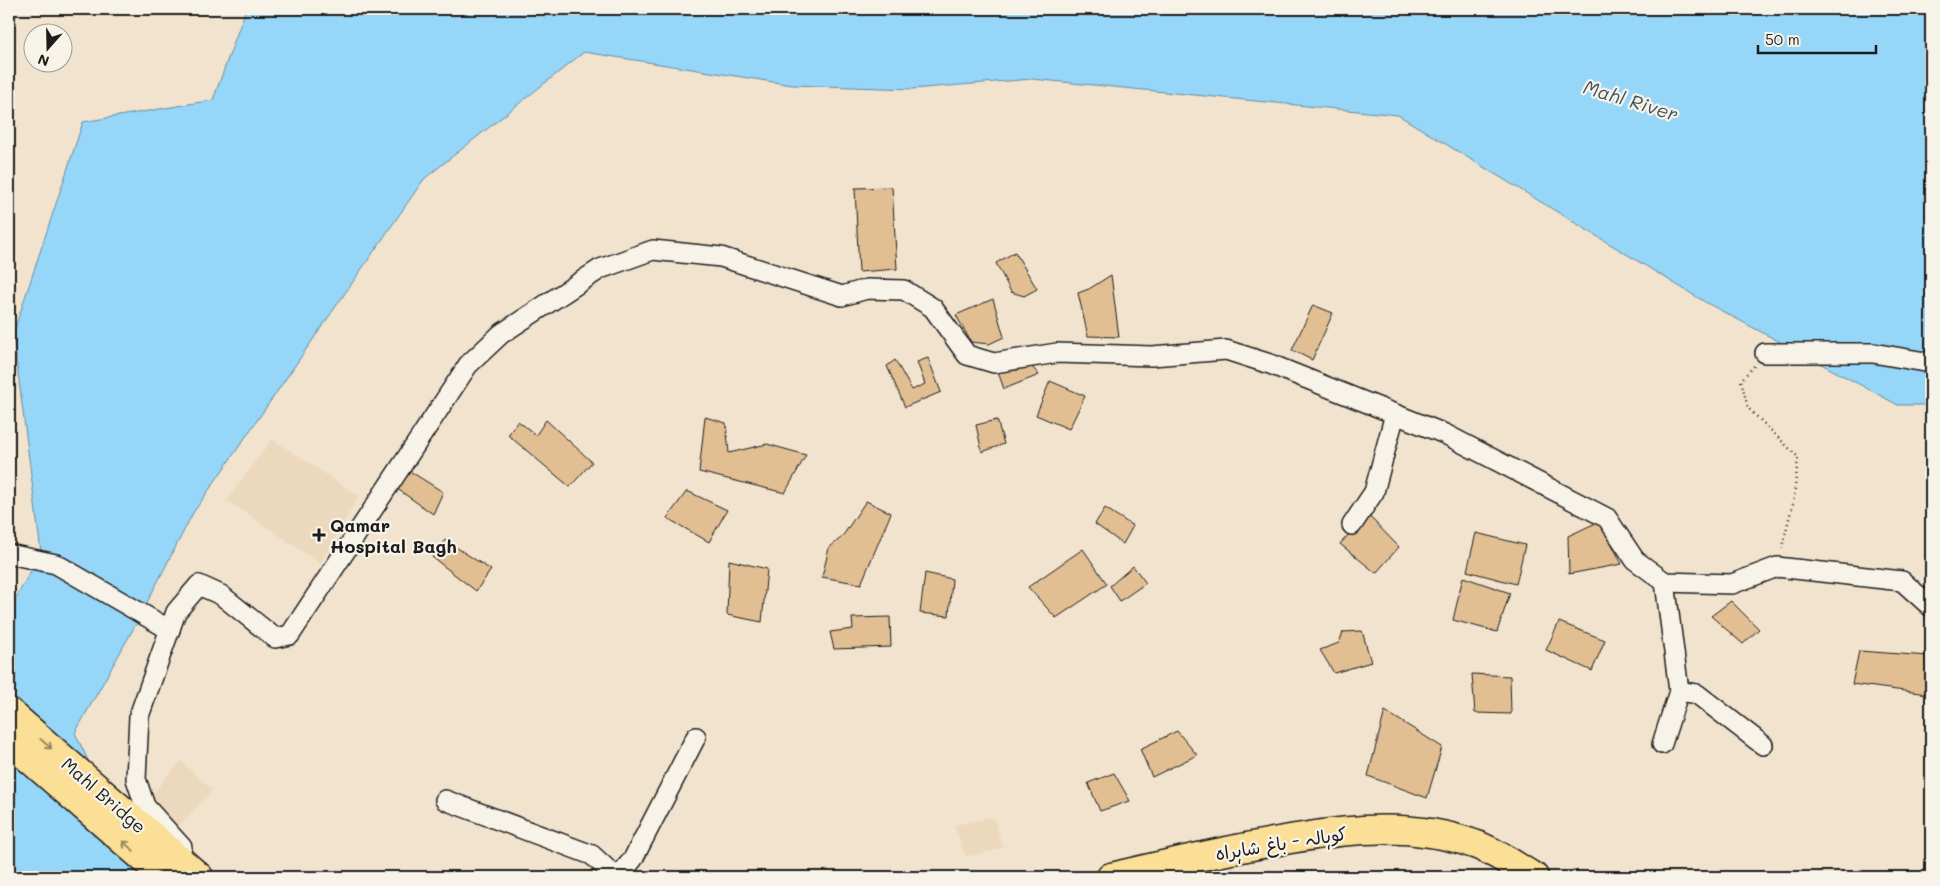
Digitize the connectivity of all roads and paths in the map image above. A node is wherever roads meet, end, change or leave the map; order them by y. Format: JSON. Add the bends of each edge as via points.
{"nodes":[{"id":1,"x":1765,"y":354,"type":"joint"},
{"id":2,"x":1931,"y":362,"type":"edge"},
{"id":3,"x":1394,"y":414,"type":"junction"},
{"id":4,"x":1352,"y":525,"type":"dead end"},
{"id":5,"x":9,"y":554,"type":"edge"},
{"id":6,"x":1777,"y":567,"type":"junction"},
{"id":7,"x":1665,"y":582,"type":"junction"},
{"id":8,"x":1931,"y":607,"type":"edge"},
{"id":9,"x":170,"y":630,"type":"junction"},
{"id":10,"x":1679,"y":690,"type":"junction"},
{"id":11,"x":9,"y":712,"type":"edge"},
{"id":12,"x":696,"y":737,"type":"dead end"},
{"id":13,"x":9,"y":741,"type":"edge"},
{"id":14,"x":1662,"y":744,"type":"dead end"},
{"id":15,"x":1763,"y":745,"type":"dead end"},
{"id":16,"x":445,"y":800,"type":"dead end"},
{"id":17,"x":165,"y":877,"type":"edge"},
{"id":18,"x":199,"y":877,"type":"edge"},
{"id":19,"x":210,"y":877,"type":"edge"},
{"id":20,"x":617,"y":877,"type":"edge"},
{"id":21,"x":1110,"y":877,"type":"edge"},
{"id":22,"x":1534,"y":877,"type":"edge"}],
"edges":[{"from":1,"to":2,"type":"street","via":[[1873,353]]},
{"from":1,"to":6,"type":"path","via":[[1741,380],[1748,408],[1798,457],[1794,498]]},
{"from":3,"to":4,"type":"street","via":[[1374,492]]},
{"from":3,"to":7,"type":"street","via":[[1446,434],[1607,518],[1635,560]]},
{"from":3,"to":9,"type":"street","via":[[1270,364],[1226,350],[1152,356],[1058,352],[994,364],[967,355],[933,308],[904,290],[867,289],[842,296],[721,257],[653,250],[600,269],[501,334],[468,365],[290,635],[275,638],[221,595],[199,585],[176,612]]},
{"from":5,"to":9,"type":"street","via":[[56,564]]},
{"from":6,"to":7,"type":"street","via":[[1732,584]]},
{"from":6,"to":8,"type":"street","via":[[1902,581]]},
{"from":7,"to":10,"type":"street"},
{"from":9,"to":19,"type":"street","via":[[139,716],[136,779],[145,806]]},
{"from":10,"to":14,"type":"street"},
{"from":10,"to":15,"type":"street","via":[[1697,694]]},
{"from":11,"to":18,"type":"main road","name":"Mahl Bridge","one_way":true},
{"from":12,"to":20,"type":"street","via":[[633,859]]},
{"from":17,"to":13,"type":"main road","name":"Mahl Bridge","one_way":true},
{"from":16,"to":20,"type":"street","via":[[592,855]]},
{"from":21,"to":22,"type":"main road","name":"کوہالہ - باغ شاہراہ","via":[[1320,833],[1374,829],[1428,832],[1475,844]]}]}
